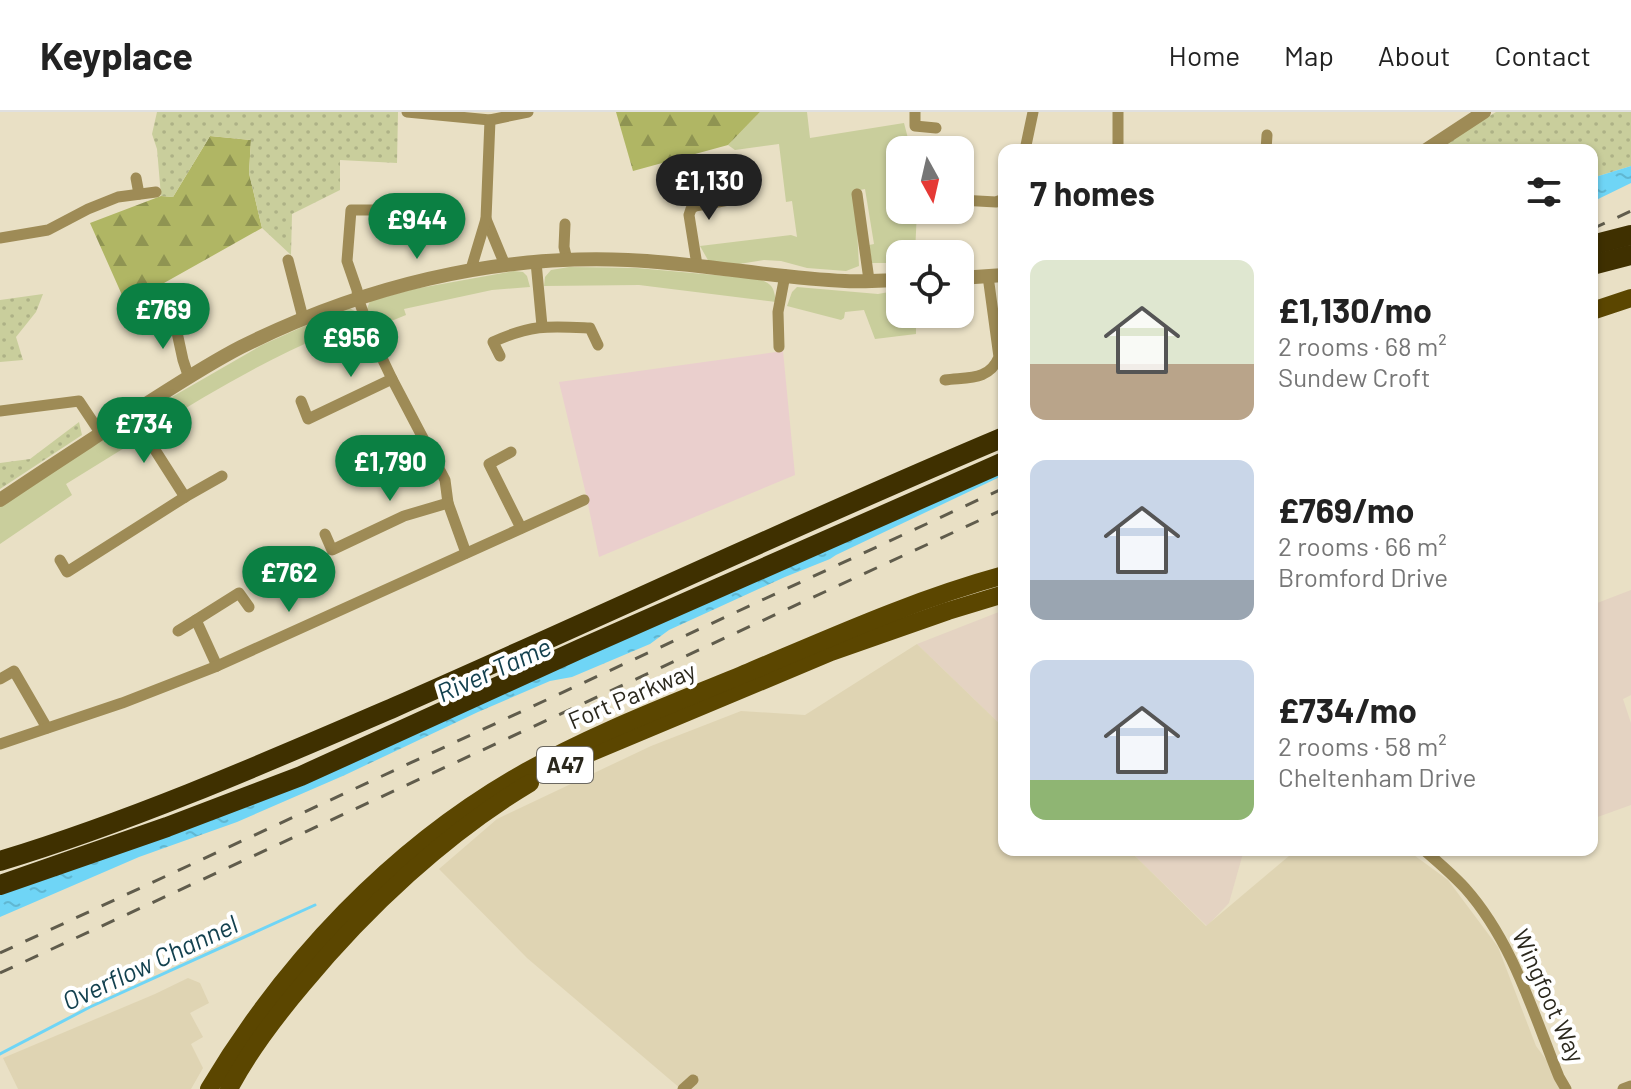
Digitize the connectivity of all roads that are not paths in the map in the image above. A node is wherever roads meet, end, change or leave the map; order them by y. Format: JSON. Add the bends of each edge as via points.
{"nodes":[{"id":1,"x":407,"y":112,"type":"edge"},
{"id":2,"x":528,"y":112,"type":"edge"},
{"id":3,"x":915,"y":112,"type":"edge"},
{"id":4,"x":1033,"y":112,"type":"edge"},
{"id":5,"x":1118,"y":112,"type":"edge"},
{"id":6,"x":1484,"y":112,"type":"edge"},
{"id":7,"x":490,"y":120,"type":"junction"},
{"id":8,"x":936,"y":128,"type":"dead end"},
{"id":9,"x":1267,"y":135,"type":"dead end"},
{"id":10,"x":1026,"y":144,"type":"edge"},
{"id":11,"x":1118,"y":144,"type":"edge"},
{"id":12,"x":1266,"y":144,"type":"edge"},
{"id":13,"x":1435,"y":144,"type":"edge"},
{"id":14,"x":136,"y":178,"type":"dead end"},
{"id":15,"x":156,"y":192,"type":"dead end"},
{"id":16,"x":139,"y":194,"type":"junction"},
{"id":17,"x":857,"y":194,"type":"dead end"},
{"id":18,"x":746,"y":196,"type":"dead end"},
{"id":19,"x":974,"y":201,"type":"edge"},
{"id":20,"x":998,"y":201,"type":"edge"},
{"id":21,"x":422,"y":210,"type":"dead end"},
{"id":22,"x":486,"y":219,"type":"junction"},
{"id":23,"x":565,"y":224,"type":"dead end"},
{"id":24,"x":1631,"y":235,"type":"edge"},
{"id":25,"x":0,"y":238,"type":"edge"},
{"id":26,"x":1598,"y":243,"type":"edge"},
{"id":27,"x":1631,"y":255,"type":"edge"},
{"id":28,"x":288,"y":260,"type":"dead end"},
{"id":29,"x":567,"y":260,"type":"junction"},
{"id":30,"x":536,"y":262,"type":"junction"},
{"id":31,"x":1598,"y":263,"type":"edge"},
{"id":32,"x":505,"y":265,"type":"junction"},
{"id":33,"x":697,"y":265,"type":"junction"},
{"id":34,"x":471,"y":269,"type":"junction"},
{"id":35,"x":785,"y":275,"type":"junction"},
{"id":36,"x":998,"y":275,"type":"edge"},
{"id":37,"x":988,"y":276,"type":"junction"},
{"id":38,"x":974,"y":277,"type":"edge"},
{"id":39,"x":869,"y":280,"type":"junction"},
{"id":40,"x":886,"y":280,"type":"edge"},
{"id":41,"x":358,"y":298,"type":"junction"},
{"id":42,"x":1631,"y":298,"type":"edge"},
{"id":43,"x":1598,"y":309,"type":"edge"},
{"id":44,"x":1631,"y":311,"type":"edge"},
{"id":45,"x":173,"y":314,"type":"dead end"},
{"id":46,"x":303,"y":318,"type":"junction"},
{"id":47,"x":1598,"y":321,"type":"edge"},
{"id":48,"x":542,"y":326,"type":"junction"},
{"id":49,"x":598,"y":345,"type":"dead end"},
{"id":50,"x":779,"y":347,"type":"dead end"},
{"id":51,"x":998,"y":350,"type":"edge"},
{"id":52,"x":500,"y":356,"type":"dead end"},
{"id":53,"x":998,"y":359,"type":"edge"},
{"id":54,"x":189,"y":378,"type":"junction"},
{"id":55,"x":392,"y":379,"type":"junction"},
{"id":56,"x":945,"y":380,"type":"dead end"},
{"id":57,"x":301,"y":401,"type":"dead end"},
{"id":58,"x":0,"y":411,"type":"edge"},
{"id":59,"x":132,"y":414,"type":"junction"},
{"id":60,"x":101,"y":434,"type":"junction"},
{"id":61,"x":998,"y":440,"type":"edge"},
{"id":62,"x":511,"y":452,"type":"dead end"},
{"id":63,"x":998,"y":465,"type":"edge"},
{"id":64,"x":222,"y":476,"type":"dead end"},
{"id":65,"x":185,"y":497,"type":"junction"},
{"id":66,"x":0,"y":500,"type":"edge"},
{"id":67,"x":584,"y":500,"type":"dead end"},
{"id":68,"x":448,"y":503,"type":"junction"},
{"id":69,"x":521,"y":528,"type":"junction"},
{"id":70,"x":325,"y":534,"type":"dead end"},
{"id":71,"x":466,"y":553,"type":"junction"},
{"id":72,"x":60,"y":560,"type":"dead end"},
{"id":73,"x":998,"y":577,"type":"edge"},
{"id":74,"x":998,"y":596,"type":"edge"},
{"id":75,"x":249,"y":607,"type":"dead end"},
{"id":76,"x":196,"y":620,"type":"junction"},
{"id":77,"x":178,"y":631,"type":"dead end"},
{"id":78,"x":217,"y":666,"type":"junction"},
{"id":79,"x":0,"y":679,"type":"edge"},
{"id":80,"x":47,"y":728,"type":"junction"},
{"id":81,"x":0,"y":744,"type":"edge"},
{"id":82,"x":1430,"y":856,"type":"edge"},
{"id":83,"x":0,"y":861,"type":"edge"},
{"id":84,"x":0,"y":885,"type":"edge"},
{"id":85,"x":693,"y":1080,"type":"dead end"},
{"id":86,"x":1631,"y":1086,"type":"edge"},
{"id":87,"x":209,"y":1089,"type":"edge"},
{"id":88,"x":229,"y":1089,"type":"edge"},
{"id":89,"x":683,"y":1089,"type":"edge"},
{"id":90,"x":1566,"y":1089,"type":"edge"},
{"id":91,"x":1623,"y":1089,"type":"edge"}],
"edges":[{"from":1,"to":7,"type":"street"},
{"from":2,"to":7,"type":"street"},
{"from":3,"to":8,"type":"street","via":[[915,126]]},
{"from":4,"to":10,"type":"street"},
{"from":5,"to":11,"type":"street"},
{"from":6,"to":13,"type":"street"},
{"from":7,"to":22,"type":"street"},
{"from":9,"to":12,"type":"street"},
{"from":14,"to":16,"type":"street"},
{"from":15,"to":16,"type":"street"},
{"from":16,"to":25,"type":"street","via":[[118,197],[48,230]]},
{"from":17,"to":39,"type":"street"},
{"from":18,"to":33,"type":"street","via":[[691,209]]},
{"from":19,"to":20,"type":"street"},
{"from":21,"to":41,"type":"street","via":[[351,210],[347,261]]},
{"from":22,"to":32,"type":"street"},
{"from":22,"to":34,"type":"street"},
{"from":23,"to":29,"type":"street"},
{"from":24,"to":26,"type":"highway"},
{"from":27,"to":31,"type":"highway"},
{"from":28,"to":46,"type":"street"},
{"from":29,"to":30,"type":"street"},
{"from":29,"to":33,"type":"street"},
{"from":30,"to":32,"type":"street"},
{"from":30,"to":48,"type":"street"},
{"from":32,"to":34,"type":"street"},
{"from":33,"to":35,"type":"street"},
{"from":34,"to":41,"type":"street"},
{"from":35,"to":39,"type":"street"},
{"from":35,"to":50,"type":"street"},
{"from":36,"to":37,"type":"street"},
{"from":37,"to":38,"type":"street"},
{"from":37,"to":51,"type":"street"},
{"from":39,"to":40,"type":"street"},
{"from":41,"to":46,"type":"street"},
{"from":41,"to":55,"type":"street"},
{"from":42,"to":43,"type":"main road"},
{"from":44,"to":47,"type":"main road"},
{"from":45,"to":54,"type":"street"},
{"from":46,"to":54,"type":"street"},
{"from":48,"to":49,"type":"street","via":[[590,328]]},
{"from":48,"to":52,"type":"street","via":[[493,342]]},
{"from":53,"to":56,"type":"street","via":[[985,375]]},
{"from":54,"to":59,"type":"street"},
{"from":55,"to":57,"type":"street","via":[[308,419]]},
{"from":55,"to":68,"type":"street","via":[[445,480]]},
{"from":58,"to":60,"type":"street","via":[[79,401]]},
{"from":59,"to":60,"type":"street"},
{"from":59,"to":65,"type":"street"},
{"from":60,"to":66,"type":"street"},
{"from":61,"to":83,"type":"highway","via":[[288,754],[155,808]]},
{"from":62,"to":69,"type":"street","via":[[489,464]]},
{"from":63,"to":84,"type":"highway","via":[[301,776]]},
{"from":64,"to":65,"type":"street"},
{"from":65,"to":72,"type":"street","via":[[67,572]]},
{"from":67,"to":69,"type":"street"},
{"from":68,"to":70,"type":"street","via":[[404,516],[332,550]]},
{"from":68,"to":71,"type":"street"},
{"from":69,"to":71,"type":"street"},
{"from":71,"to":78,"type":"street"},
{"from":73,"to":87,"type":"main road","name":"Fort Parkway","number":"A47","via":[[884,616],[620,725],[480,800],[378,880],[328,930],[258,1012]]},
{"from":74,"to":88,"type":"main road","name":"Fort Parkway","number":"A47","via":[[831,652],[603,747],[528,785],[451,839],[337,943],[273,1020]]},
{"from":75,"to":76,"type":"street","via":[[239,593]]},
{"from":76,"to":77,"type":"street"},
{"from":76,"to":78,"type":"street"},
{"from":78,"to":80,"type":"street"},
{"from":79,"to":80,"type":"street","via":[[14,671]]},
{"from":80,"to":81,"type":"street"},
{"from":82,"to":90,"type":"street","name":"Wingfoot Way","via":[[1466,889],[1497,932]]},
{"from":85,"to":89,"type":"street"},
{"from":86,"to":91,"type":"street"}]}
